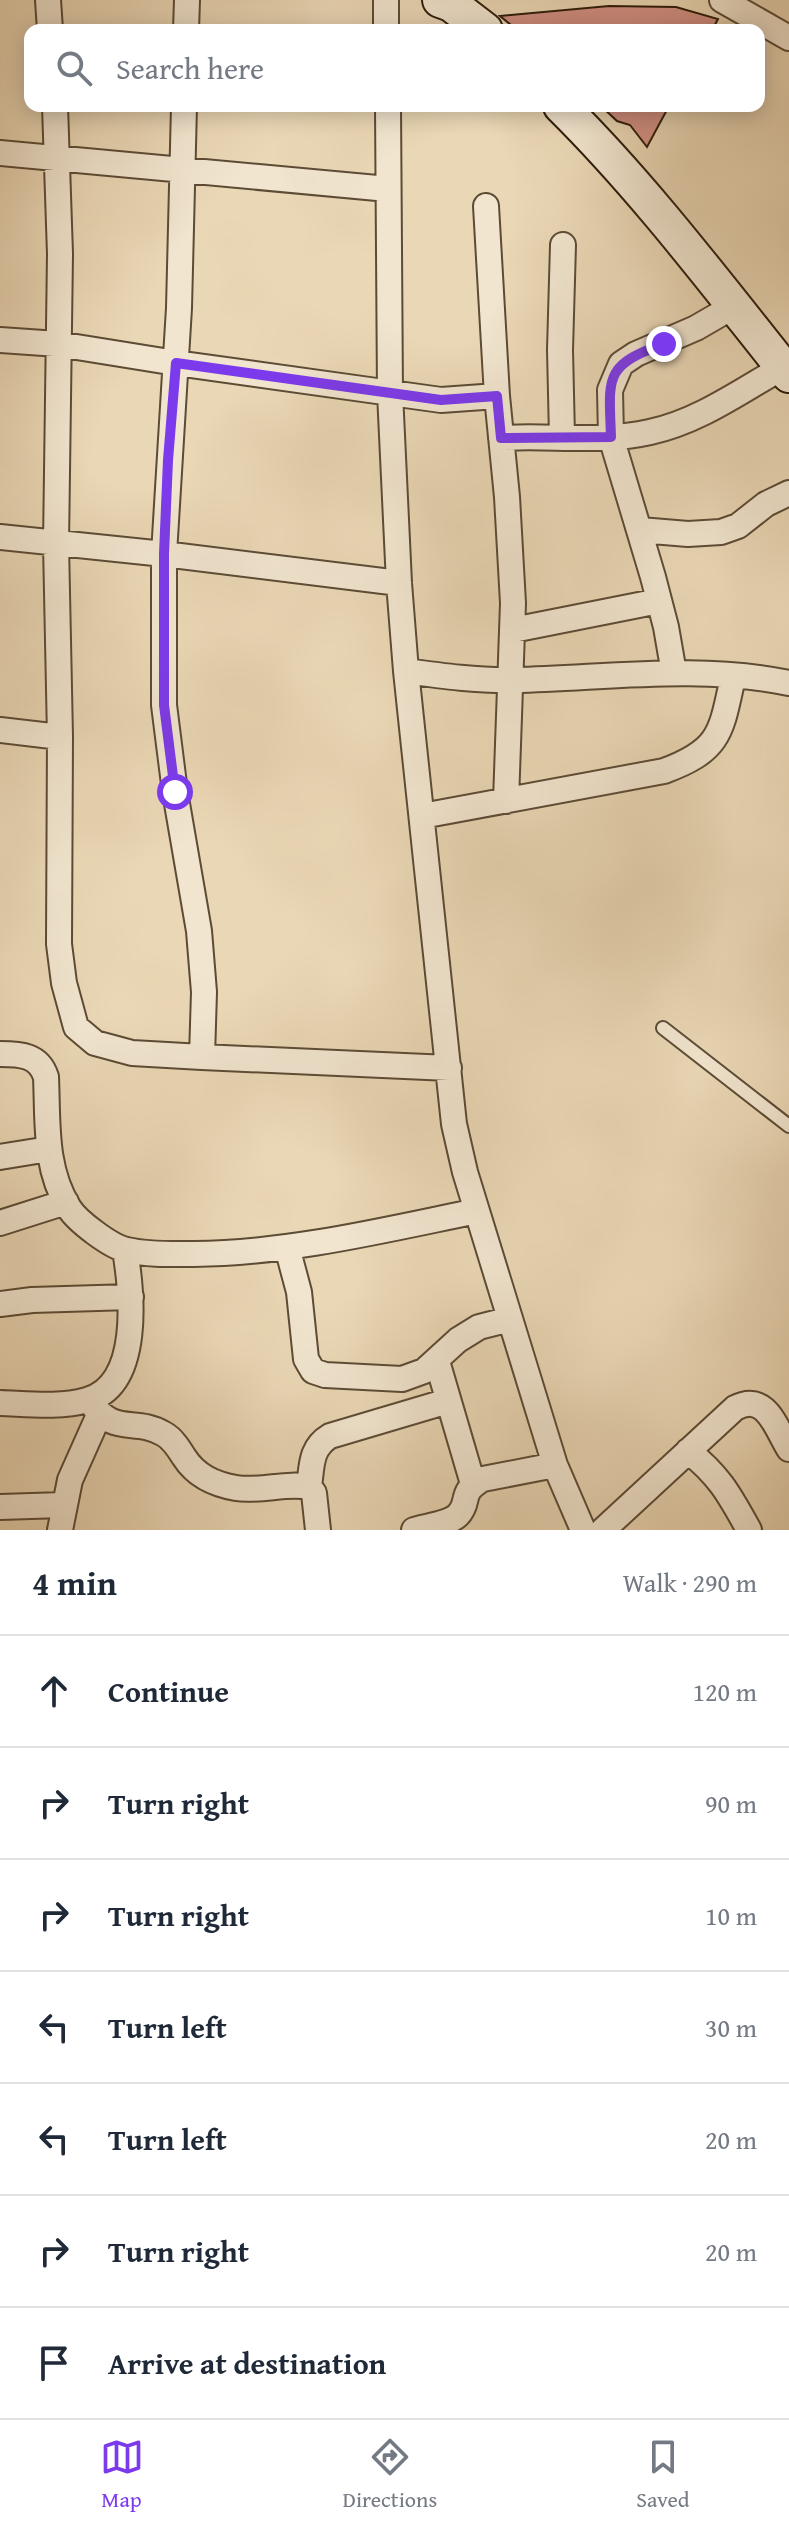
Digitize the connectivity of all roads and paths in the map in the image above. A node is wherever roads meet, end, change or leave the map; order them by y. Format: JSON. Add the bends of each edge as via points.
{"nodes":[{"id":1,"x":48,"y":0,"type":"edge"},
{"id":2,"x":187,"y":0,"type":"edge"},
{"id":3,"x":386,"y":0,"type":"edge"},
{"id":4,"x":722,"y":0,"type":"edge"},
{"id":5,"x":452,"y":1,"type":"edge"},
{"id":6,"x":50,"y":24,"type":"edge"},
{"id":7,"x":186,"y":24,"type":"edge"},
{"id":8,"x":386,"y":24,"type":"edge"},
{"id":9,"x":478,"y":24,"type":"edge"},
{"id":10,"x":764,"y":24,"type":"edge"},
{"id":11,"x":765,"y":24,"type":"edge"},
{"id":12,"x":789,"y":38,"type":"edge"},
{"id":13,"x":55,"y":112,"type":"edge"},
{"id":14,"x":184,"y":112,"type":"edge"},
{"id":15,"x":388,"y":112,"type":"edge"},
{"id":16,"x":567,"y":112,"type":"edge"},
{"id":17,"x":0,"y":153,"type":"edge"},
{"id":18,"x":59,"y":158,"type":"junction"},
{"id":19,"x":182,"y":171,"type":"junction"},
{"id":20,"x":388,"y":189,"type":"junction"},
{"id":21,"x":486,"y":206,"type":"dead end"},
{"id":22,"x":563,"y":245,"type":"dead end"},
{"id":23,"x":734,"y":306,"type":"junction"},
{"id":24,"x":0,"y":340,"type":"edge"},
{"id":25,"x":58,"y":344,"type":"junction"},
{"id":26,"x":176,"y":363,"type":"junction"},
{"id":27,"x":786,"y":371,"type":"edge"},
{"id":28,"x":390,"y":393,"type":"junction"},
{"id":29,"x":497,"y":396,"type":"junction"},
{"id":30,"x":562,"y":437,"type":"junction"},
{"id":31,"x":611,"y":437,"type":"junction"},
{"id":32,"x":501,"y":438,"type":"junction"},
{"id":33,"x":789,"y":493,"type":"edge"},
{"id":34,"x":640,"y":530,"type":"junction"},
{"id":35,"x":0,"y":537,"type":"edge"},
{"id":36,"x":56,"y":544,"type":"junction"},
{"id":37,"x":164,"y":554,"type":"junction"},
{"id":38,"x":399,"y":583,"type":"junction"},
{"id":39,"x":659,"y":601,"type":"junction"},
{"id":40,"x":513,"y":630,"type":"junction"},
{"id":41,"x":406,"y":671,"type":"junction"},
{"id":42,"x":674,"y":673,"type":"junction"},
{"id":43,"x":733,"y":677,"type":"junction"},
{"id":44,"x":512,"y":680,"type":"junction"},
{"id":45,"x":789,"y":683,"type":"edge"},
{"id":46,"x":0,"y":730,"type":"edge"},
{"id":47,"x":60,"y":737,"type":"junction"},
{"id":48,"x":506,"y":801,"type":"junction"},
{"id":49,"x":422,"y":816,"type":"junction"},
{"id":50,"x":663,"y":1028,"type":"dead end"},
{"id":51,"x":0,"y":1054,"type":"edge"},
{"id":52,"x":202,"y":1057,"type":"junction"},
{"id":53,"x":449,"y":1068,"type":"junction"},
{"id":54,"x":789,"y":1126,"type":"edge"},
{"id":55,"x":49,"y":1149,"type":"junction"},
{"id":56,"x":0,"y":1157,"type":"edge"},
{"id":57,"x":66,"y":1202,"type":"junction"},
{"id":58,"x":477,"y":1211,"type":"junction"},
{"id":59,"x":0,"y":1223,"type":"edge"},
{"id":60,"x":287,"y":1247,"type":"junction"},
{"id":61,"x":125,"y":1250,"type":"junction"},
{"id":62,"x":131,"y":1297,"type":"junction"},
{"id":63,"x":0,"y":1304,"type":"edge"},
{"id":64,"x":510,"y":1319,"type":"junction"},
{"id":65,"x":437,"y":1361,"type":"junction"},
{"id":66,"x":448,"y":1401,"type":"junction"},
{"id":67,"x":0,"y":1403,"type":"edge"},
{"id":68,"x":94,"y":1407,"type":"junction"},
{"id":69,"x":789,"y":1449,"type":"edge"},
{"id":70,"x":688,"y":1451,"type":"junction"},
{"id":71,"x":555,"y":1465,"type":"junction"},
{"id":72,"x":473,"y":1484,"type":"junction"},
{"id":73,"x":309,"y":1487,"type":"junction"},
{"id":74,"x":63,"y":1505,"type":"junction"},
{"id":75,"x":0,"y":1507,"type":"edge"},
{"id":76,"x":459,"y":1523,"type":"edge"},
{"id":77,"x":60,"y":1530,"type":"edge"},
{"id":78,"x":318,"y":1530,"type":"edge"},
{"id":79,"x":414,"y":1530,"type":"edge"},
{"id":80,"x":583,"y":1530,"type":"edge"},
{"id":81,"x":603,"y":1530,"type":"edge"},
{"id":82,"x":749,"y":1530,"type":"edge"}],
"edges":[{"from":1,"to":6,"type":"street"},
{"from":2,"to":7,"type":"street"},
{"from":3,"to":8,"type":"street"},
{"from":4,"to":10,"type":"street"},
{"from":5,"to":9,"type":"main road"},
{"from":11,"to":12,"type":"street"},
{"from":13,"to":18,"type":"street"},
{"from":14,"to":19,"type":"street"},
{"from":15,"to":20,"type":"street"},
{"from":16,"to":23,"type":"main road"},
{"from":17,"to":18,"type":"street"},
{"from":18,"to":19,"type":"street"},
{"from":18,"to":25,"type":"street"},
{"from":19,"to":20,"type":"street"},
{"from":19,"to":26,"type":"street"},
{"from":20,"to":28,"type":"street"},
{"from":21,"to":29,"type":"street"},
{"from":22,"to":30,"type":"street"},
{"from":23,"to":27,"type":"main road"},
{"from":23,"to":31,"type":"street","via":[[621,364],[610,390]]},
{"from":24,"to":25,"type":"street"},
{"from":25,"to":26,"type":"street"},
{"from":25,"to":36,"type":"street"},
{"from":26,"to":28,"type":"street"},
{"from":26,"to":37,"type":"street"},
{"from":27,"to":31,"type":"street","via":[[698,416],[651,432]]},
{"from":28,"to":29,"type":"street","via":[[441,400]]},
{"from":28,"to":38,"type":"street"},
{"from":29,"to":32,"type":"street"},
{"from":30,"to":31,"type":"street"},
{"from":30,"to":32,"type":"street"},
{"from":31,"to":34,"type":"street"},
{"from":32,"to":40,"type":"street"},
{"from":33,"to":34,"type":"street","via":[[721,532]]},
{"from":34,"to":39,"type":"street"},
{"from":35,"to":36,"type":"street"},
{"from":36,"to":37,"type":"street"},
{"from":36,"to":47,"type":"street"},
{"from":37,"to":38,"type":"street"},
{"from":37,"to":52,"type":"street","via":[[164,705],[199,931]]},
{"from":38,"to":41,"type":"street"},
{"from":39,"to":40,"type":"street"},
{"from":39,"to":42,"type":"street"},
{"from":40,"to":44,"type":"street"},
{"from":41,"to":44,"type":"street"},
{"from":41,"to":49,"type":"street"},
{"from":42,"to":43,"type":"street"},
{"from":42,"to":44,"type":"street"},
{"from":43,"to":45,"type":"street"},
{"from":43,"to":48,"type":"street","via":[[722,726],[711,745],[691,761],[664,771]]},
{"from":44,"to":48,"type":"street"},
{"from":46,"to":47,"type":"street"},
{"from":47,"to":52,"type":"street","via":[[59,944],[76,1027],[95,1043],[132,1053]]},
{"from":48,"to":49,"type":"street"},
{"from":49,"to":53,"type":"street"},
{"from":50,"to":54,"type":"lane"},
{"from":51,"to":55,"type":"street","via":[[29,1056],[43,1069]]},
{"from":52,"to":53,"type":"street"},
{"from":53,"to":58,"type":"street","via":[[454,1124]]},
{"from":55,"to":56,"type":"street"},
{"from":55,"to":57,"type":"street"},
{"from":57,"to":59,"type":"street"},
{"from":57,"to":61,"type":"street","via":[[101,1237]]},
{"from":58,"to":60,"type":"street"},
{"from":58,"to":64,"type":"street"},
{"from":60,"to":61,"type":"street","via":[[173,1254]]},
{"from":60,"to":65,"type":"street","via":[[299,1292],[306,1359],[313,1371],[402,1379]]},
{"from":61,"to":62,"type":"street"},
{"from":62,"to":63,"type":"street"},
{"from":62,"to":68,"type":"street","via":[[122,1368]]},
{"from":64,"to":65,"type":"street","via":[[479,1327]]},
{"from":64,"to":71,"type":"street"},
{"from":65,"to":66,"type":"street"},
{"from":66,"to":72,"type":"street"},
{"from":66,"to":73,"type":"street","via":[[319,1442]]},
{"from":67,"to":68,"type":"street"},
{"from":68,"to":73,"type":"street","via":[[112,1423],[164,1434],[198,1474],[215,1482],[237,1488]]},
{"from":68,"to":74,"type":"street"},
{"from":69,"to":70,"type":"street","via":[[765,1410],[746,1402]]},
{"from":70,"to":81,"type":"street"},
{"from":70,"to":82,"type":"street","via":[[723,1484]]},
{"from":71,"to":72,"type":"street"},
{"from":71,"to":80,"type":"street"},
{"from":72,"to":76,"type":"street","via":[[464,1495]]},
{"from":73,"to":78,"type":"street"},
{"from":74,"to":75,"type":"street"},
{"from":74,"to":77,"type":"street"},
{"from":76,"to":79,"type":"street"}]}
